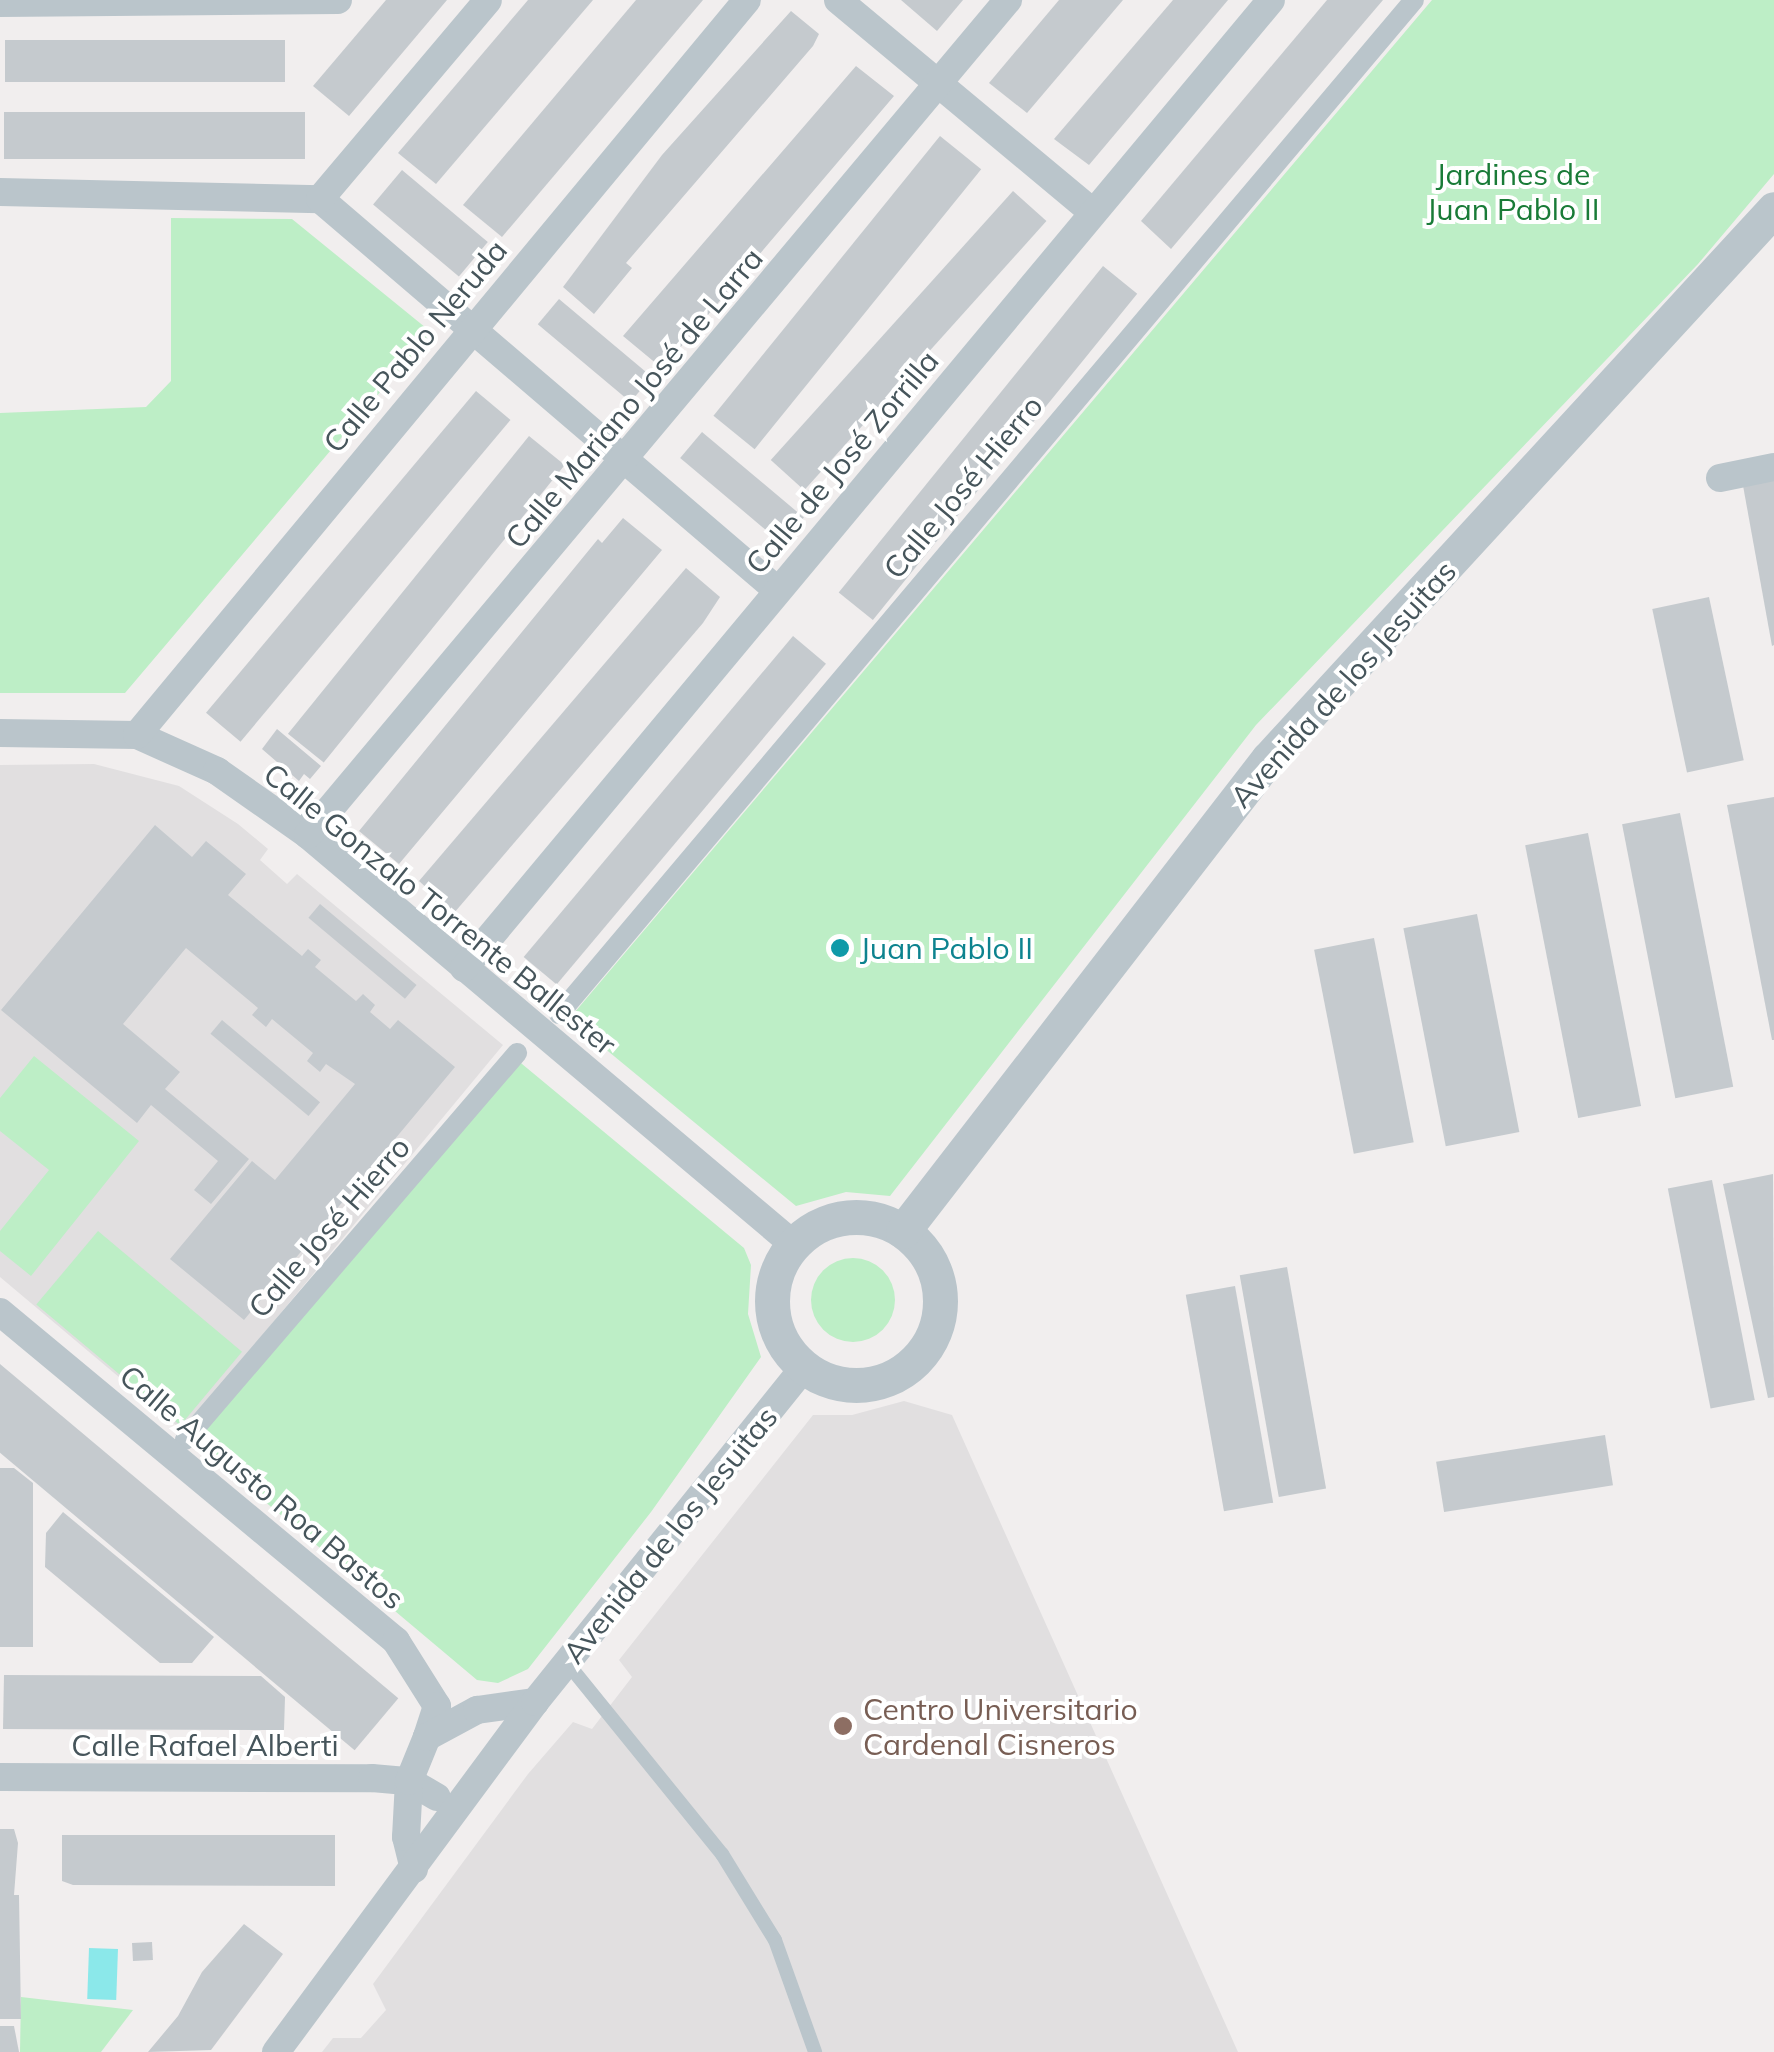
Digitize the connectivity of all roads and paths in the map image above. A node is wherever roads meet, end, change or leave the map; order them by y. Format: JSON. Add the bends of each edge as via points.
{"nodes":[{"id":1,"x":338,"y":0,"type":"edge"},
{"id":2,"x":488,"y":0,"type":"edge"},
{"id":3,"x":747,"y":0,"type":"edge"},
{"id":4,"x":838,"y":0,"type":"edge"},
{"id":5,"x":1008,"y":0,"type":"edge"},
{"id":6,"x":1271,"y":0,"type":"edge"},
{"id":7,"x":1414,"y":0,"type":"edge"},
{"id":8,"x":0,"y":3,"type":"edge"},
{"id":9,"x":938,"y":82,"type":"junction"},
{"id":10,"x":0,"y":192,"type":"edge"},
{"id":11,"x":320,"y":199,"type":"junction"},
{"id":12,"x":1774,"y":209,"type":"edge"},
{"id":13,"x":1092,"y":212,"type":"junction"},
{"id":14,"x":471,"y":328,"type":"junction"},
{"id":15,"x":628,"y":459,"type":"junction"},
{"id":16,"x":1774,"y":467,"type":"edge"},
{"id":17,"x":1720,"y":478,"type":"dead end"},
{"id":18,"x":777,"y":590,"type":"junction"},
{"id":19,"x":0,"y":733,"type":"edge"},
{"id":20,"x":137,"y":735,"type":"junction"},
{"id":21,"x":308,"y":835,"type":"junction"},
{"id":22,"x":464,"y":968,"type":"junction"},
{"id":23,"x":559,"y":1014,"type":"dead end"},
{"id":24,"x":517,"y":1053,"type":"dead end"},
{"id":25,"x":903,"y":1231,"type":"junction"},
{"id":26,"x":793,"y":1244,"type":"junction"},
{"id":27,"x":0,"y":1312,"type":"edge"},
{"id":28,"x":804,"y":1367,"type":"junction"},
{"id":29,"x":185,"y":1440,"type":"dead end"},
{"id":30,"x":568,"y":1664,"type":"junction"},
{"id":31,"x":536,"y":1702,"type":"junction"},
{"id":32,"x":418,"y":1759,"type":"junction"},
{"id":33,"x":0,"y":1776,"type":"edge"},
{"id":34,"x":446,"y":1806,"type":"junction"},
{"id":35,"x":414,"y":1868,"type":"junction"},
{"id":36,"x":276,"y":2052,"type":"edge"},
{"id":37,"x":815,"y":2052,"type":"edge"}],
"edges":[{"from":1,"to":8,"type":"street"},
{"from":2,"to":11,"type":"street"},
{"from":3,"to":14,"type":"street","name":"Calle Pablo Neruda"},
{"from":4,"to":9,"type":"street"},
{"from":5,"to":9,"type":"street","name":"Calle Mariano José de Larra"},
{"from":6,"to":13,"type":"street","name":"Calle de José Zorrilla"},
{"from":7,"to":23,"type":"street","name":"Calle José Hierro"},
{"from":9,"to":13,"type":"street"},
{"from":9,"to":15,"type":"street","name":"Calle Mariano José de Larra"},
{"from":10,"to":11,"type":"street"},
{"from":11,"to":14,"type":"street"},
{"from":12,"to":25,"type":"street","name":"Avenida de los Jesuitas","via":[[1268,760]]},
{"from":13,"to":18,"type":"street","name":"Calle de José Zorrilla"},
{"from":14,"to":15,"type":"street"},
{"from":14,"to":20,"type":"street","name":"Calle Pablo Neruda"},
{"from":15,"to":18,"type":"street"},
{"from":15,"to":21,"type":"street","name":"Calle Mariano José de Larra"},
{"from":16,"to":17,"type":"street"},
{"from":18,"to":22,"type":"street","name":"Calle de José Zorrilla"},
{"from":19,"to":20,"type":"street","name":"Calle Gonzalo Torrente Ballester"},
{"from":20,"to":21,"type":"street","name":"Calle Gonzalo Torrente Ballester","via":[[217,772]]},
{"from":21,"to":22,"type":"street","name":"Calle Gonzalo Torrente Ballester"},
{"from":22,"to":26,"type":"street","name":"Calle Gonzalo Torrente Ballester"},
{"from":24,"to":29,"type":"street","name":"Calle José Hierro"},
{"from":25,"to":26,"type":"street","via":[[882,1220],[834,1219]]},
{"from":25,"to":28,"type":"street","via":[[936,1274],[938,1313],[924,1350],[881,1382],[854,1385]]},
{"from":26,"to":28,"type":"street","via":[[772,1295],[774,1322]]},
{"from":27,"to":32,"type":"street","name":"Calle Augusto Roa Bastos","via":[[396,1642],[437,1706]]},
{"from":28,"to":30,"type":"street","name":"Avenida de los Jesuitas"},
{"from":30,"to":31,"type":"street","name":"Avenida de los Jesuitas"},
{"from":30,"to":37,"type":"lane","via":[[722,1854],[775,1940]]},
{"from":31,"to":32,"type":"street","via":[[476,1710]]},
{"from":31,"to":34,"type":"street","name":"Avenida de los Jesuitas"},
{"from":32,"to":33,"type":"street","name":"Calle Rafael Alberti"},
{"from":32,"to":34,"type":"street"},
{"from":32,"to":35,"type":"street","via":[[406,1837]]},
{"from":34,"to":35,"type":"street","name":"Avenida de los Jesuitas"},
{"from":35,"to":36,"type":"street","name":"Avenida de los Jesuitas"}]}
